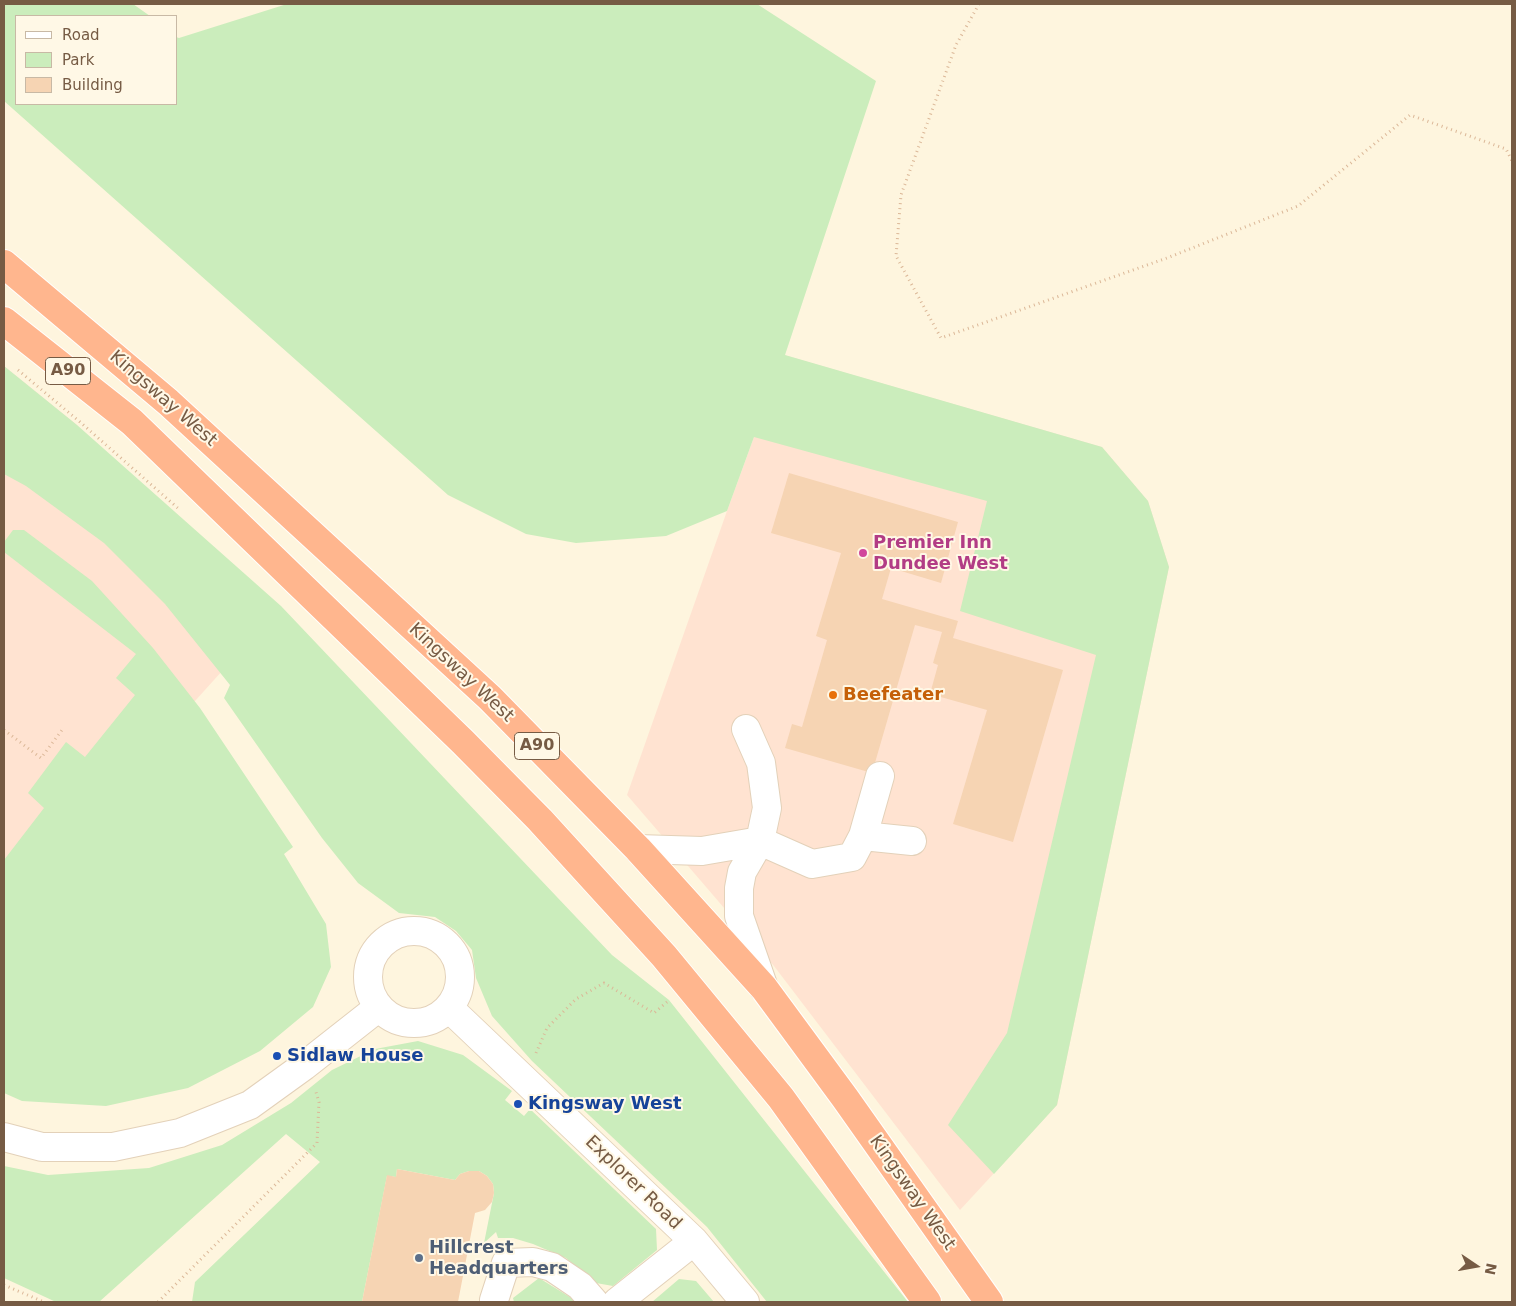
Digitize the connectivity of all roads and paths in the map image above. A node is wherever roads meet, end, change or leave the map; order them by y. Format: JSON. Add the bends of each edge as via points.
{"nodes":[{"id":1,"x":979,"y":4,"type":"edge"},
{"id":2,"x":1512,"y":161,"type":"edge"},
{"id":3,"x":4,"y":264,"type":"edge"},
{"id":4,"x":4,"y":321,"type":"edge"},
{"id":5,"x":11,"y":365,"type":"dead end"},
{"id":6,"x":182,"y":512,"type":"dead end"},
{"id":7,"x":746,"y":729,"type":"dead end"},
{"id":8,"x":4,"y":730,"type":"edge"},
{"id":9,"x":62,"y":730,"type":"dead end"},
{"id":10,"x":880,"y":776,"type":"dead end"},
{"id":11,"x":862,"y":836,"type":"junction"},
{"id":12,"x":760,"y":841,"type":"junction"},
{"id":13,"x":912,"y":841,"type":"dead end"},
{"id":14,"x":638,"y":849,"type":"junction"},
{"id":15,"x":764,"y":988,"type":"junction"},
{"id":16,"x":669,"y":1000,"type":"dead end"},
{"id":17,"x":378,"y":1007,"type":"junction"},
{"id":18,"x":449,"y":1008,"type":"junction"},
{"id":19,"x":532,"y":1061,"type":"dead end"},
{"id":20,"x":304,"y":1066,"type":"junction"},
{"id":21,"x":4,"y":1137,"type":"edge"},
{"id":22,"x":694,"y":1241,"type":"junction"},
{"id":23,"x":4,"y":1285,"type":"edge"},
{"id":24,"x":494,"y":1300,"type":"dead end"},
{"id":25,"x":44,"y":1302,"type":"edge"},
{"id":26,"x":158,"y":1302,"type":"edge"},
{"id":27,"x":594,"y":1302,"type":"edge"},
{"id":28,"x":617,"y":1302,"type":"edge"},
{"id":29,"x":745,"y":1302,"type":"edge"},
{"id":30,"x":927,"y":1302,"type":"edge"},
{"id":31,"x":989,"y":1302,"type":"edge"}],
"edges":[{"from":1,"to":2,"type":"path","via":[[956,45],[901,195],[896,256],[941,338],[1167,258],[1298,206],[1410,115],[1506,150]]},
{"from":3,"to":14,"type":"highway","name":"Kingsway West","number":"A90","via":[[168,402],[490,698]]},
{"from":4,"to":30,"type":"highway","number":"A90","via":[[132,422],[540,820],[664,956],[781,1098]]},
{"from":5,"to":6,"type":"path"},
{"from":7,"to":12,"type":"street","via":[[761,763],[767,808]]},
{"from":8,"to":9,"type":"path","via":[[41,758]]},
{"from":10,"to":11,"type":"street"},
{"from":11,"to":12,"type":"street","via":[[852,857],[812,864]]},
{"from":11,"to":13,"type":"street"},
{"from":12,"to":14,"type":"street","via":[[702,851]]},
{"from":12,"to":15,"type":"street","via":[[742,872],[739,916]]},
{"from":14,"to":15,"type":"highway","name":"Kingsway West","number":"A90"},
{"from":15,"to":31,"type":"highway","name":"Kingsway West","number":"A90"},
{"from":16,"to":19,"type":"path","via":[[654,1013],[604,983],[576,999],[547,1028]]},
{"from":17,"to":18,"type":"street","via":[[394,1020],[414,1024],[433,1020]]},
{"from":17,"to":18,"type":"street","via":[[370,991],[368,972],[374,954],[386,940],[403,932],[422,932],[440,939],[454,953],[460,971],[458,991]]},
{"from":17,"to":20,"type":"street"},
{"from":18,"to":22,"type":"street","name":"Explorer Road"},
{"from":20,"to":21,"type":"street","via":[[250,1105],[180,1133],[113,1147],[42,1147]]},
{"from":20,"to":26,"type":"path","via":[[320,1102],[317,1142]]},
{"from":22,"to":28,"type":"street"},
{"from":22,"to":29,"type":"street","name":"Explorer Road"},
{"from":23,"to":25,"type":"path"},
{"from":24,"to":27,"type":"street","via":[[506,1263],[533,1262],[552,1267],[580,1286]]}]}
